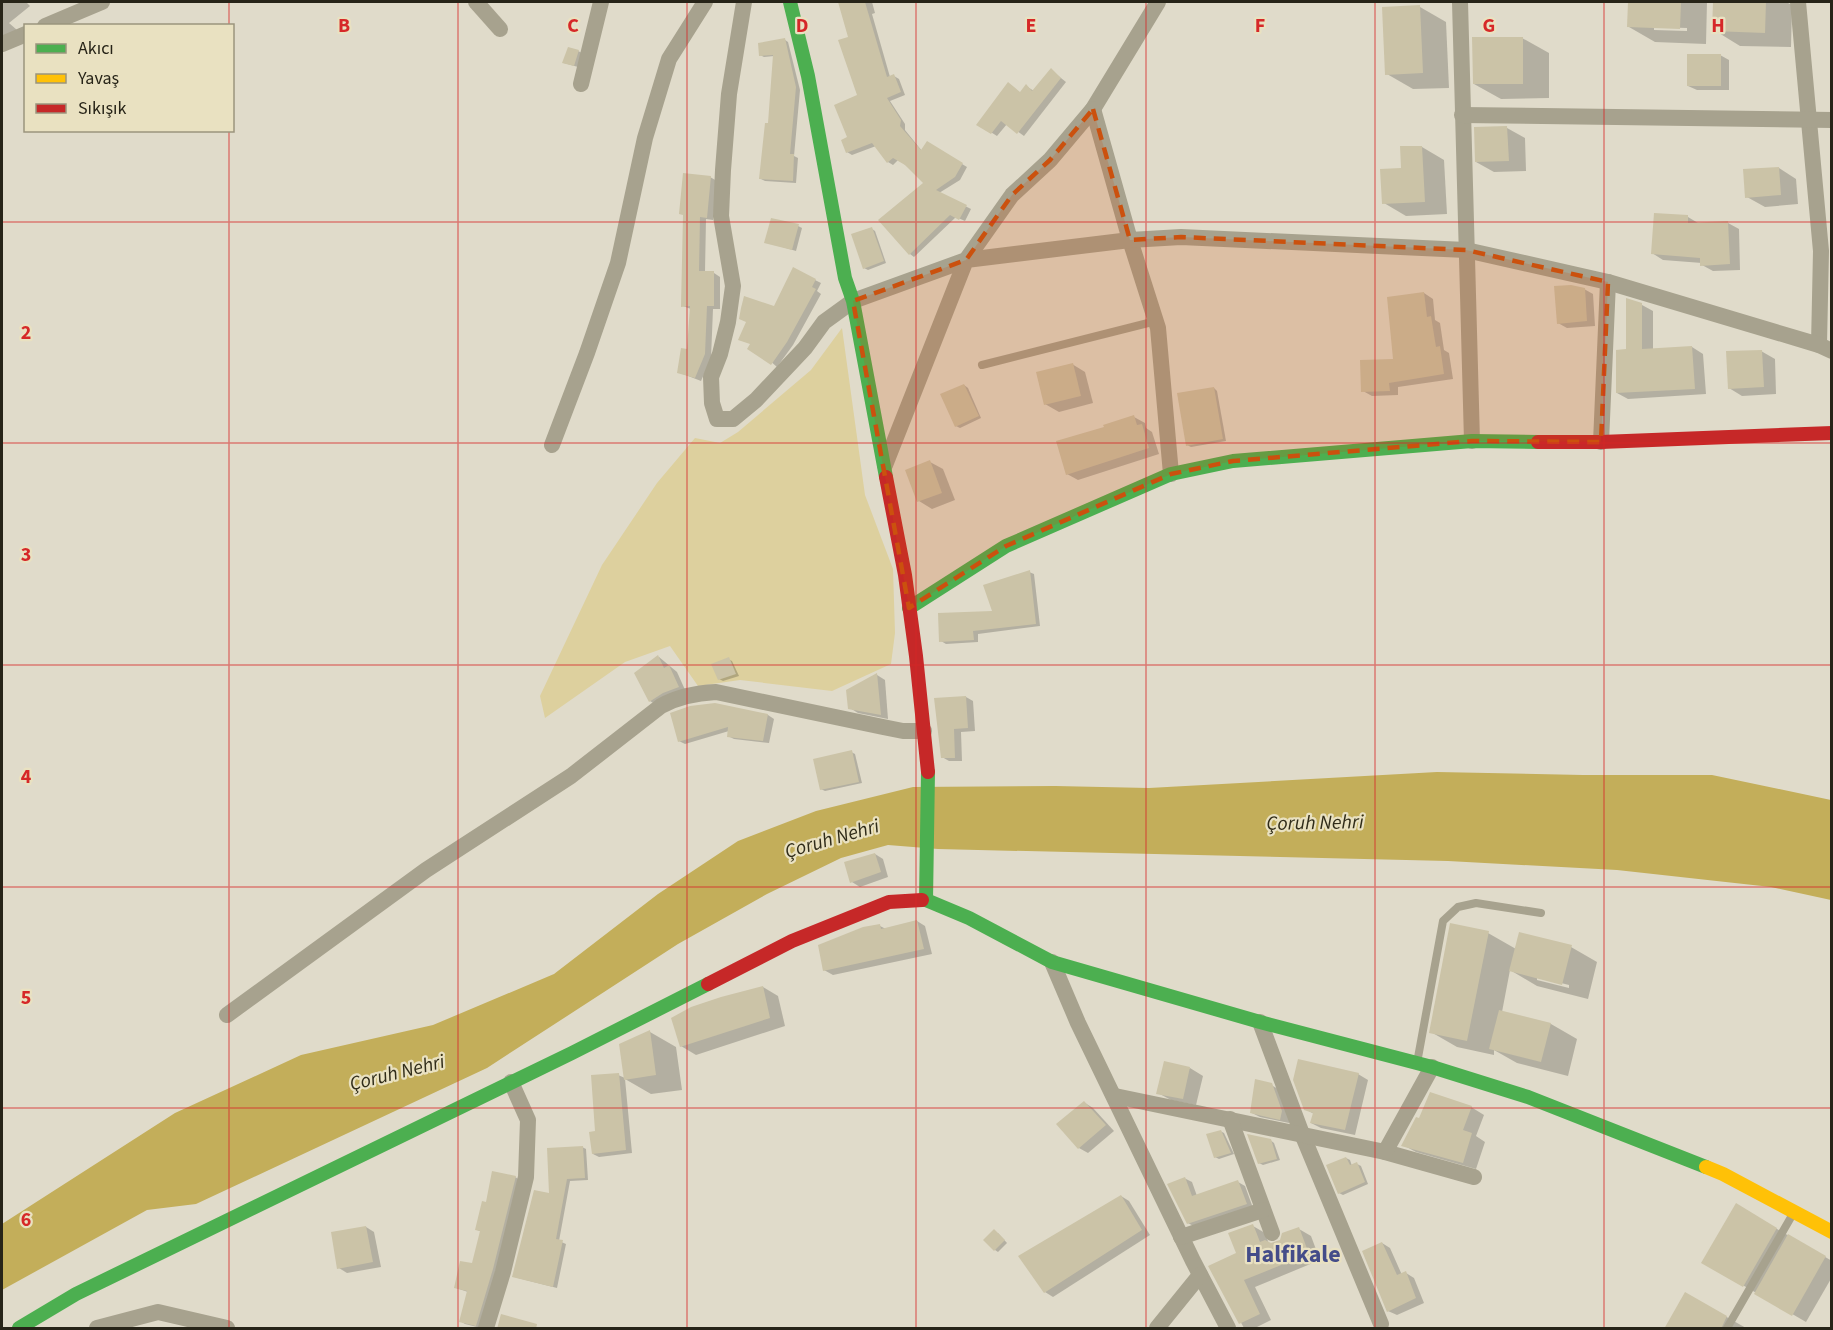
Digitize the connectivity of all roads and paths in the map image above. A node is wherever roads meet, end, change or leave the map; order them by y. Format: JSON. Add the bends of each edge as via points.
{"nodes":[{"id":1,"x":102,"y":2,"type":"edge"},
{"id":2,"x":476,"y":2,"type":"edge"},
{"id":3,"x":601,"y":2,"type":"edge"},
{"id":4,"x":705,"y":2,"type":"edge"},
{"id":5,"x":744,"y":2,"type":"edge"},
{"id":6,"x":790,"y":2,"type":"edge"},
{"id":7,"x":1158,"y":2,"type":"edge"},
{"id":8,"x":1460,"y":2,"type":"edge"},
{"id":9,"x":1798,"y":2,"type":"edge"},
{"id":10,"x":50,"y":24,"type":"edge"},
{"id":11,"x":500,"y":29,"type":"dead end"},
{"id":12,"x":24,"y":35,"type":"edge"},
{"id":13,"x":2,"y":44,"type":"edge"},
{"id":14,"x":581,"y":84,"type":"dead end"},
{"id":15,"x":1093,"y":109,"type":"junction"},
{"id":16,"x":1462,"y":115,"type":"junction"},
{"id":17,"x":1832,"y":120,"type":"edge"},
{"id":18,"x":1810,"y":121,"type":"junction"},
{"id":19,"x":1130,"y":240,"type":"junction"},
{"id":20,"x":1466,"y":250,"type":"junction"},
{"id":21,"x":966,"y":260,"type":"junction"},
{"id":22,"x":1608,"y":282,"type":"junction"},
{"id":23,"x":853,"y":301,"type":"junction"},
{"id":24,"x":1156,"y":321,"type":"junction"},
{"id":25,"x":1825,"y":348,"type":"edge"},
{"id":26,"x":982,"y":365,"type":"dead end"},
{"id":27,"x":1832,"y":433,"type":"edge"},
{"id":28,"x":1472,"y":441,"type":"junction"},
{"id":29,"x":1601,"y":442,"type":"junction"},
{"id":30,"x":552,"y":445,"type":"dead end"},
{"id":31,"x":885,"y":465,"type":"junction"},
{"id":32,"x":1171,"y":474,"type":"junction"},
{"id":33,"x":909,"y":608,"type":"junction"},
{"id":34,"x":924,"y":731,"type":"junction"},
{"id":35,"x":926,"y":900,"type":"junction"},
{"id":36,"x":1541,"y":913,"type":"dead end"},
{"id":37,"x":1052,"y":962,"type":"junction"},
{"id":38,"x":227,"y":1015,"type":"dead end"},
{"id":39,"x":1260,"y":1022,"type":"junction"},
{"id":40,"x":1425,"y":1065,"type":"junction"},
{"id":41,"x":511,"y":1082,"type":"junction"},
{"id":42,"x":1115,"y":1096,"type":"junction"},
{"id":43,"x":1230,"y":1119,"type":"junction"},
{"id":44,"x":1302,"y":1134,"type":"junction"},
{"id":45,"x":1385,"y":1152,"type":"junction"},
{"id":46,"x":1474,"y":1177,"type":"dead end"},
{"id":47,"x":1263,"y":1210,"type":"junction"},
{"id":48,"x":1794,"y":1212,"type":"junction"},
{"id":49,"x":1832,"y":1232,"type":"edge"},
{"id":50,"x":1272,"y":1233,"type":"dead end"},
{"id":51,"x":1181,"y":1238,"type":"junction"},
{"id":52,"x":1200,"y":1275,"type":"junction"},
{"id":53,"x":192,"y":1320,"type":"junction"},
{"id":54,"x":1381,"y":1324,"type":"dead end"},
{"id":55,"x":19,"y":1329,"type":"edge"},
{"id":56,"x":98,"y":1329,"type":"edge"},
{"id":57,"x":176,"y":1329,"type":"edge"},
{"id":58,"x":227,"y":1329,"type":"edge"},
{"id":59,"x":486,"y":1329,"type":"edge"},
{"id":60,"x":1157,"y":1329,"type":"edge"},
{"id":61,"x":1228,"y":1329,"type":"edge"},
{"id":62,"x":1727,"y":1329,"type":"edge"}],
"edges":[{"from":1,"to":10,"type":"street"},
{"from":2,"to":11,"type":"street"},
{"from":3,"to":14,"type":"street"},
{"from":4,"to":30,"type":"street","via":[[669,59],[645,138],[618,263]]},
{"from":5,"to":23,"type":"street","via":[[729,94],[723,170],[721,216],[733,286],[728,322],[711,377],[717,419],[733,419],[748,406],[805,348],[824,322]]},
{"from":6,"to":23,"type":"main road","via":[[808,76],[845,278]]},
{"from":7,"to":15,"type":"street"},
{"from":8,"to":16,"type":"street"},
{"from":9,"to":18,"type":"street"},
{"from":12,"to":13,"type":"street"},
{"from":15,"to":19,"type":"street"},
{"from":15,"to":21,"type":"street","via":[[1050,160],[1012,195]]},
{"from":16,"to":18,"type":"street"},
{"from":16,"to":20,"type":"street"},
{"from":17,"to":18,"type":"street"},
{"from":18,"to":25,"type":"street"},
{"from":19,"to":20,"type":"street","via":[[1181,237]]},
{"from":19,"to":21,"type":"street"},
{"from":19,"to":24,"type":"street"},
{"from":20,"to":22,"type":"street"},
{"from":20,"to":28,"type":"street"},
{"from":21,"to":23,"type":"street"},
{"from":21,"to":31,"type":"street"},
{"from":22,"to":25,"type":"street"},
{"from":22,"to":29,"type":"street"},
{"from":23,"to":31,"type":"main road"},
{"from":24,"to":26,"type":"lane"},
{"from":24,"to":32,"type":"street"},
{"from":27,"to":29,"type":"main road"},
{"from":28,"to":29,"type":"main road"},
{"from":28,"to":32,"type":"main road","via":[[1233,461]]},
{"from":31,"to":33,"type":"main road"},
{"from":32,"to":33,"type":"main road","via":[[1006,546]]},
{"from":33,"to":34,"type":"main road"},
{"from":34,"to":35,"type":"main road","via":[[928,766]]},
{"from":34,"to":38,"type":"street","via":[[903,731],[716,692],[673,700],[571,776],[426,870]]},
{"from":35,"to":37,"type":"main road"},
{"from":35,"to":41,"type":"main road","via":[[889,902],[792,941]]},
{"from":36,"to":40,"type":"lane","via":[[1476,903],[1458,907],[1443,921]]},
{"from":37,"to":39,"type":"main road"},
{"from":37,"to":42,"type":"street"},
{"from":39,"to":40,"type":"main road"},
{"from":39,"to":44,"type":"street"},
{"from":40,"to":45,"type":"street"},
{"from":40,"to":48,"type":"main road","via":[[1528,1097],[1713,1169]]},
{"from":41,"to":55,"type":"main road","via":[[87,1289]]},
{"from":41,"to":59,"type":"street","via":[[528,1120],[526,1177]]},
{"from":42,"to":43,"type":"street"},
{"from":42,"to":51,"type":"street"},
{"from":43,"to":44,"type":"street"},
{"from":43,"to":47,"type":"street"},
{"from":44,"to":45,"type":"street"},
{"from":44,"to":54,"type":"street"},
{"from":45,"to":46,"type":"street"},
{"from":47,"to":50,"type":"street"},
{"from":47,"to":51,"type":"street"},
{"from":48,"to":49,"type":"main road"},
{"from":48,"to":62,"type":"lane"},
{"from":51,"to":52,"type":"street"},
{"from":52,"to":60,"type":"street"},
{"from":52,"to":61,"type":"street"},
{"from":53,"to":56,"type":"street","via":[[158,1312]]},
{"from":53,"to":57,"type":"street"},
{"from":53,"to":58,"type":"street"}]}
